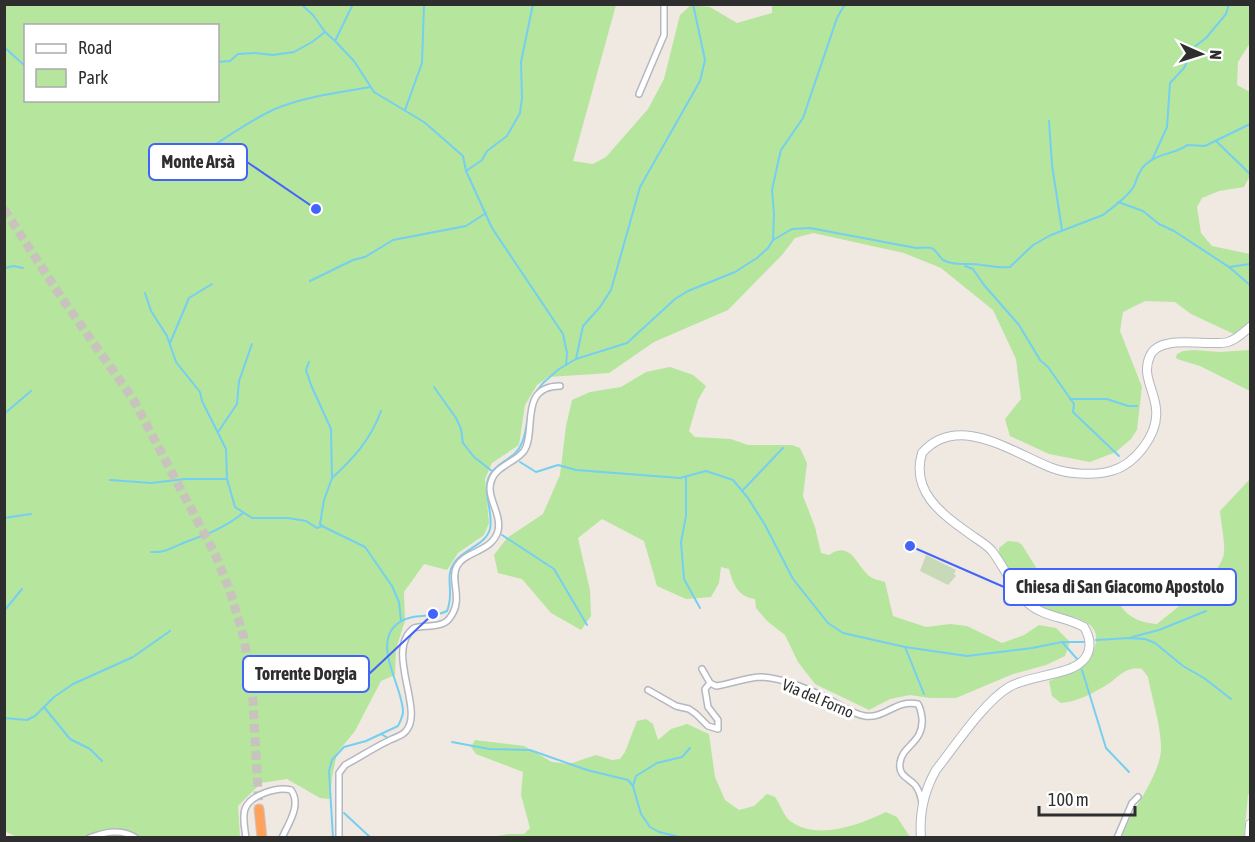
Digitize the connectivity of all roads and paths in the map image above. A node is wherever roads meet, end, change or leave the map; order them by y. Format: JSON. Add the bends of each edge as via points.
{"nodes":[{"id":1,"x":664,"y":4,"type":"edge"},
{"id":2,"x":639,"y":94,"type":"dead end"},
{"id":3,"x":1251,"y":327,"type":"edge"},
{"id":4,"x":560,"y":386,"type":"dead end"},
{"id":5,"x":702,"y":669,"type":"dead end"},
{"id":6,"x":710,"y":684,"type":"junction"},
{"id":7,"x":648,"y":690,"type":"dead end"},
{"id":8,"x":1138,"y":796,"type":"dead end"},
{"id":9,"x":923,"y":804,"type":"junction"},
{"id":10,"x":259,"y":809,"type":"tunnel mouth"},
{"id":11,"x":1251,"y":824,"type":"edge"},
{"id":12,"x":89,"y":837,"type":"edge"},
{"id":13,"x":136,"y":837,"type":"edge"},
{"id":14,"x":246,"y":837,"type":"edge"},
{"id":15,"x":262,"y":837,"type":"edge"},
{"id":16,"x":282,"y":837,"type":"edge"},
{"id":17,"x":339,"y":837,"type":"edge"},
{"id":18,"x":921,"y":837,"type":"edge"},
{"id":19,"x":1117,"y":837,"type":"edge"},
{"id":20,"x":1249,"y":837,"type":"edge"}],
"edges":[{"from":1,"to":2,"type":"street","via":[[664,35]]},
{"from":3,"to":9,"type":"street","via":[[1227,342],[1168,344],[1154,349],[1147,377],[1156,417],[1148,438],[1124,466],[1097,473],[1067,472],[992,441],[956,436],[939,439],[922,453],[920,478],[930,502],[988,546],[1029,604],[1084,627],[1090,642],[1087,655],[1079,664],[1020,683],[1000,694],[936,770]]},
{"from":4,"to":17,"type":"street","via":[[537,397],[529,417],[525,449],[492,479],[490,487],[499,528],[488,545],[457,566],[457,600],[448,620],[414,628],[407,635],[403,656],[411,710],[408,728],[399,737],[345,765],[339,773]]},
{"from":5,"to":6,"type":"street"},
{"from":6,"to":7,"type":"street","via":[[705,689],[708,707],[718,720],[718,729],[708,726],[689,709]]},
{"from":6,"to":9,"type":"street","name":"Via del Forno","via":[[727,685],[761,677],[822,696],[868,717],[900,704],[918,704],[922,729],[900,760],[899,768],[915,786]]},
{"from":8,"to":19,"type":"street"},
{"from":9,"to":18,"type":"street"},
{"from":10,"to":15,"type":"highway"},
{"from":11,"to":20,"type":"street"},
{"from":12,"to":13,"type":"street","via":[[126,831]]},
{"from":14,"to":16,"type":"street","via":[[245,806],[265,792],[279,788],[291,790],[295,798],[294,812]]}]}
